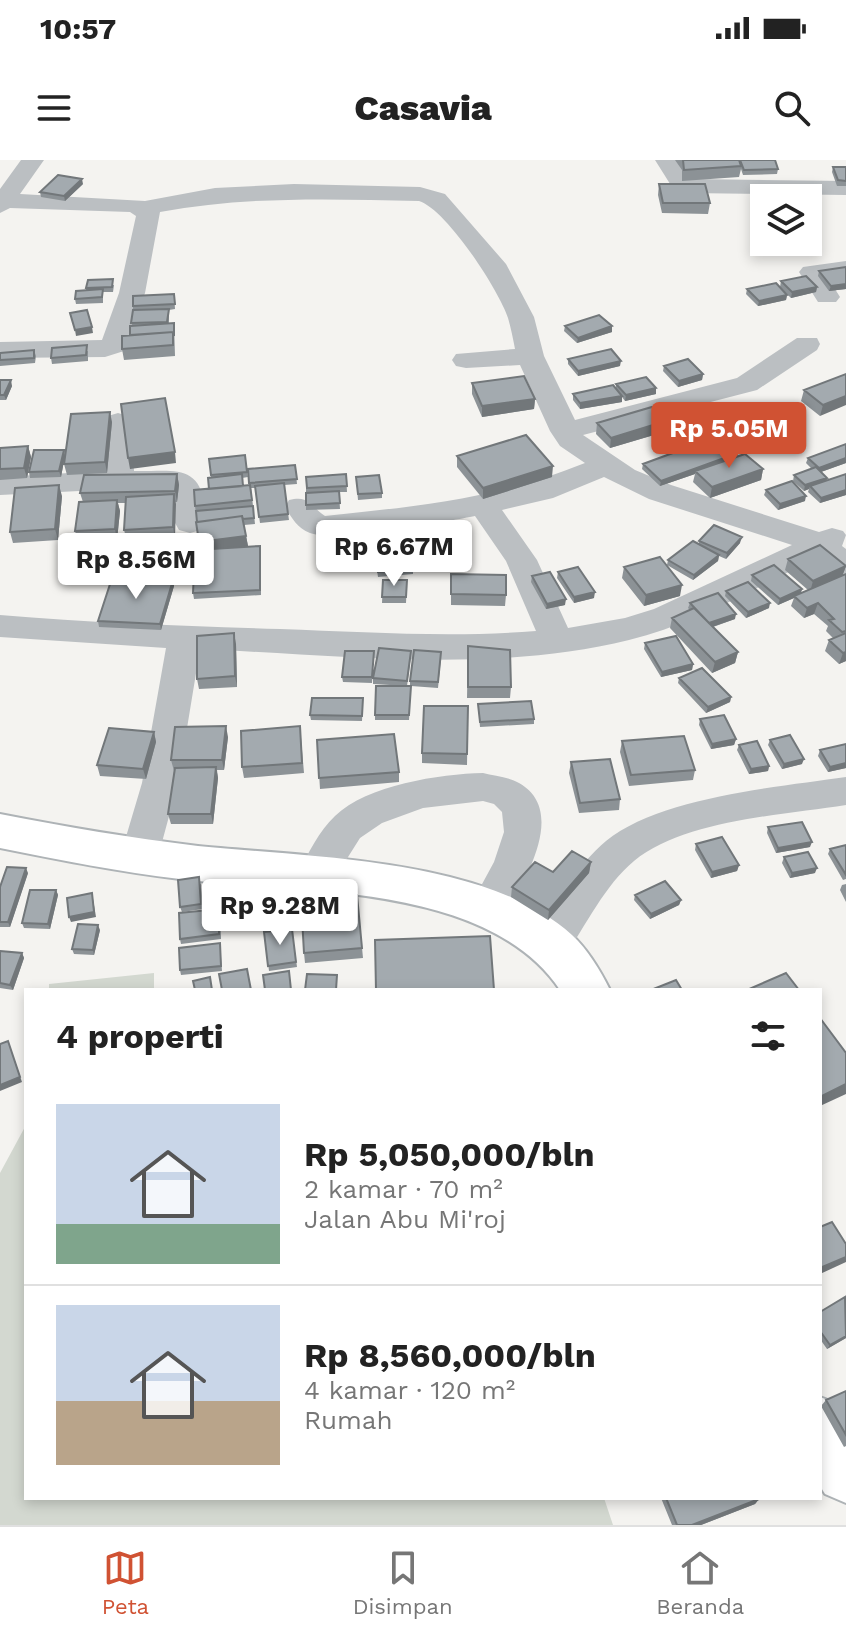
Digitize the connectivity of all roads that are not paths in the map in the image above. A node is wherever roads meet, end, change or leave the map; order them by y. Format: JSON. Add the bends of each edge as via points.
{"nodes":[{"id":1,"x":33,"y":160,"type":"edge"},
{"id":2,"x":666,"y":160,"type":"edge"},
{"id":3,"x":785,"y":160,"type":"edge"},
{"id":4,"x":788,"y":184,"type":"edge"},
{"id":5,"x":750,"y":187,"type":"edge"},
{"id":6,"x":822,"y":188,"type":"edge"},
{"id":7,"x":846,"y":188,"type":"edge"},
{"id":8,"x":2,"y":204,"type":"edge"},
{"id":9,"x":143,"y":208,"type":"junction"},
{"id":10,"x":846,"y":269,"type":"edge"},
{"id":11,"x":827,"y":297,"type":"dead end"},
{"id":12,"x":807,"y":344,"type":"dead end"},
{"id":13,"x":0,"y":350,"type":"edge"},
{"id":14,"x":530,"y":356,"type":"junction"},
{"id":15,"x":466,"y":360,"type":"dead end"},
{"id":16,"x":118,"y":422,"type":"edge"},
{"id":17,"x":564,"y":431,"type":"junction"},
{"id":18,"x":605,"y":466,"type":"junction"},
{"id":19,"x":119,"y":480,"type":"junction"},
{"id":20,"x":0,"y":486,"type":"edge"},
{"id":21,"x":483,"y":505,"type":"junction"},
{"id":22,"x":300,"y":507,"type":"dead end"},
{"id":23,"x":190,"y":523,"type":"dead end"},
{"id":24,"x":833,"y":538,"type":"edge"},
{"id":25,"x":846,"y":566,"type":"edge"},
{"id":26,"x":0,"y":626,"type":"edge"},
{"id":27,"x":185,"y":637,"type":"junction"},
{"id":28,"x":557,"y":641,"type":"junction"},
{"id":29,"x":842,"y":798,"type":"edge"},
{"id":30,"x":0,"y":831,"type":"edge"},
{"id":31,"x":139,"y":857,"type":"junction"},
{"id":32,"x":317,"y":873,"type":"junction"},
{"id":33,"x":488,"y":910,"type":"junction"},
{"id":34,"x":551,"y":944,"type":"junction"},
{"id":35,"x":584,"y":988,"type":"edge"},
{"id":36,"x":822,"y":1430,"type":"edge"},
{"id":37,"x":846,"y":1473,"type":"edge"}],
"edges":[{"from":1,"to":8,"type":"street"},
{"from":2,"to":5,"type":"street","via":[[688,186]]},
{"from":3,"to":4,"type":"street"},
{"from":6,"to":7,"type":"street"},
{"from":8,"to":9,"type":"street"},
{"from":9,"to":13,"type":"street","via":[[149,213],[132,293],[114,345]]},
{"from":9,"to":14,"type":"street","via":[[230,194],[294,191],[420,194],[437,199],[493,264],[521,317]]},
{"from":10,"to":11,"type":"street","via":[[812,272]]},
{"from":12,"to":17,"type":"street","via":[[736,387]]},
{"from":14,"to":15,"type":"street"},
{"from":14,"to":17,"type":"street"},
{"from":16,"to":19,"type":"street"},
{"from":17,"to":18,"type":"street"},
{"from":18,"to":21,"type":"street","via":[[542,491]]},
{"from":18,"to":24,"type":"street","via":[[660,492]]},
{"from":19,"to":20,"type":"street"},
{"from":19,"to":23,"type":"street","via":[[184,484]]},
{"from":21,"to":22,"type":"street","via":[[321,526]]},
{"from":21,"to":28,"type":"street","via":[[521,560]]},
{"from":24,"to":25,"type":"street"},
{"from":24,"to":28,"type":"street","via":[[666,617]]},
{"from":26,"to":27,"type":"street"},
{"from":27,"to":28,"type":"street","via":[[482,647]]},
{"from":27,"to":31,"type":"street","via":[[160,783]]},
{"from":29,"to":34,"type":"street","via":[[684,821],[639,838],[618,852]]},
{"from":30,"to":31,"type":"street"},
{"from":31,"to":32,"type":"street"},
{"from":32,"to":33,"type":"street","via":[[387,882]]},
{"from":32,"to":33,"type":"street","via":[[350,824],[380,805],[441,789],[484,785],[507,794],[519,807],[523,831]]},
{"from":33,"to":34,"type":"street"},
{"from":34,"to":35,"type":"street"},
{"from":36,"to":37,"type":"street"}]}
